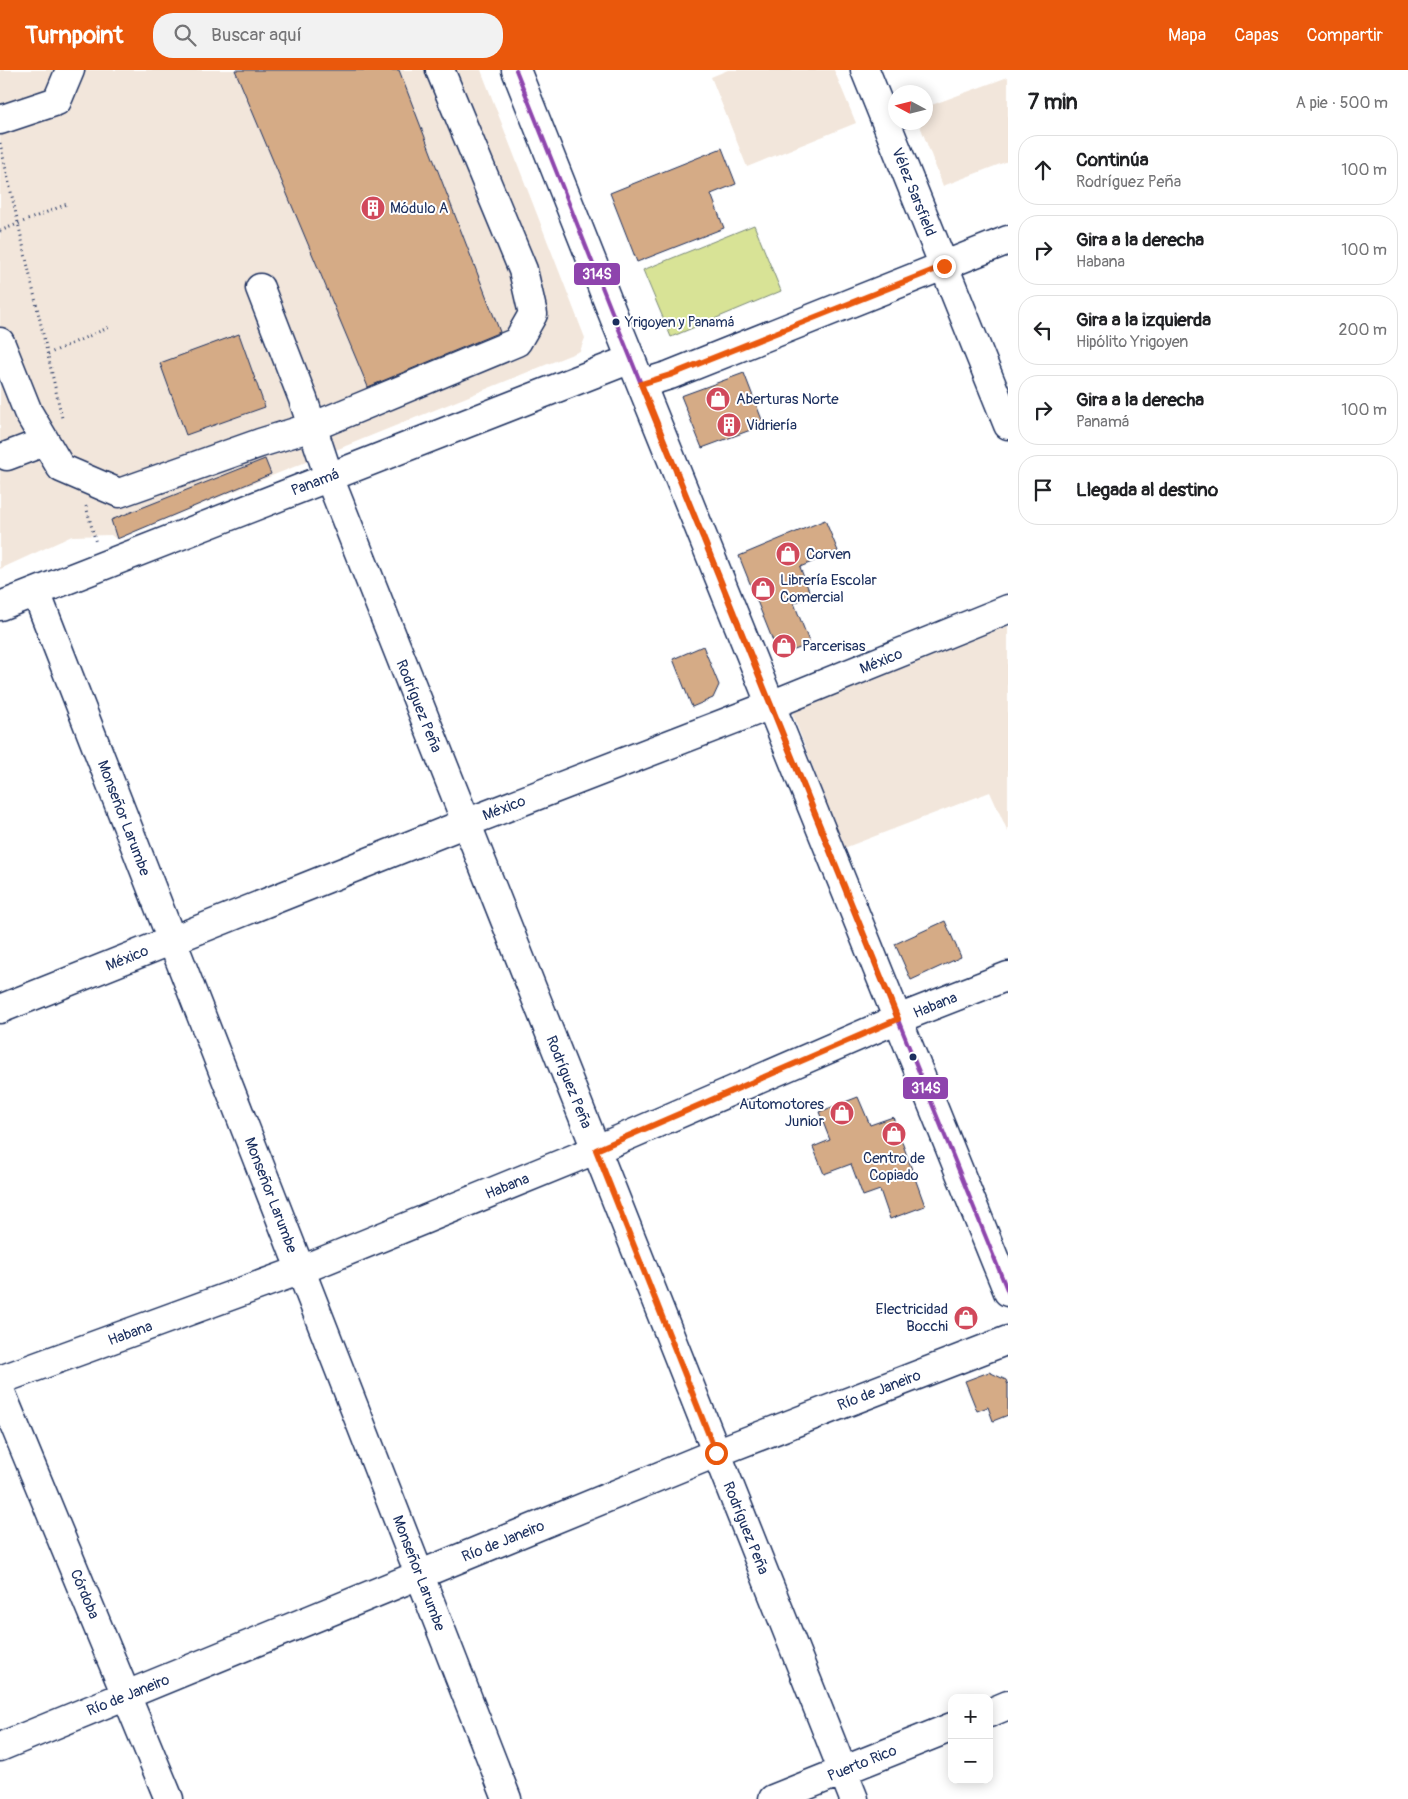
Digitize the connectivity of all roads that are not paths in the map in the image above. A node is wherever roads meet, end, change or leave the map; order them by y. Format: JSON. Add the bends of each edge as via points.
{"nodes":[{"id":1,"x":70,"y":70,"type":"edge"},
{"id":2,"x":440,"y":70,"type":"edge"},
{"id":3,"x":516,"y":70,"type":"edge"},
{"id":4,"x":865,"y":70,"type":"edge"},
{"id":5,"x":0,"y":120,"type":"edge"},
{"id":6,"x":1008,"y":240,"type":"edge"},
{"id":7,"x":944,"y":266,"type":"junction"},
{"id":8,"x":260,"y":288,"type":"dead end"},
{"id":9,"x":0,"y":342,"type":"edge"},
{"id":10,"x":631,"y":359,"type":"junction"},
{"id":11,"x":641,"y":384,"type":"junction"},
{"id":12,"x":1008,"y":425,"type":"edge"},
{"id":13,"x":305,"y":429,"type":"junction"},
{"id":14,"x":44,"y":442,"type":"junction"},
{"id":15,"x":7,"y":456,"type":"dead end"},
{"id":16,"x":323,"y":479,"type":"junction"},
{"id":17,"x":36,"y":592,"type":"junction"},
{"id":18,"x":0,"y":606,"type":"edge"},
{"id":19,"x":1008,"y":609,"type":"edge"},
{"id":20,"x":771,"y":705,"type":"junction"},
{"id":21,"x":466,"y":823,"type":"junction"},
{"id":22,"x":172,"y":940,"type":"junction"},
{"id":23,"x":1008,"y":976,"type":"edge"},
{"id":24,"x":0,"y":1009,"type":"edge"},
{"id":25,"x":898,"y":1019,"type":"junction"},
{"id":26,"x":596,"y":1150,"type":"junction"},
{"id":27,"x":1001,"y":1255,"type":"edge"},
{"id":28,"x":301,"y":1270,"type":"junction"},
{"id":29,"x":1008,"y":1292,"type":"edge"},
{"id":30,"x":1008,"y":1340,"type":"edge"},
{"id":31,"x":0,"y":1380,"type":"edge"},
{"id":32,"x":0,"y":1390,"type":"edge"},
{"id":33,"x":716,"y":1453,"type":"junction"},
{"id":34,"x":420,"y":1575,"type":"junction"},
{"id":35,"x":128,"y":1696,"type":"junction"},
{"id":36,"x":1008,"y":1705,"type":"edge"},
{"id":37,"x":993,"y":1711,"type":"edge"},
{"id":38,"x":948,"y":1730,"type":"edge"},
{"id":39,"x":0,"y":1747,"type":"edge"},
{"id":40,"x":842,"y":1770,"type":"junction"},
{"id":41,"x":169,"y":1799,"type":"edge"},
{"id":42,"x":507,"y":1799,"type":"edge"},
{"id":43,"x":773,"y":1799,"type":"edge"},
{"id":44,"x":854,"y":1799,"type":"edge"}],
"edges":[{"from":1,"to":5,"type":"street","via":[[57,101]]},
{"from":2,"to":13,"type":"street","via":[[523,270],[533,314],[517,342]]},
{"from":3,"to":10,"type":"street"},
{"from":4,"to":7,"type":"street","name":"Vélez Sarsfield"},
{"from":6,"to":7,"type":"street"},
{"from":7,"to":11,"type":"street"},
{"from":7,"to":12,"type":"street","name":"Vélez Sarsfield"},
{"from":8,"to":13,"type":"street","name":"Rodríguez Peña"},
{"from":9,"to":14,"type":"street","via":[[28,412]]},
{"from":10,"to":11,"type":"street"},
{"from":10,"to":16,"type":"street","name":"Panamá"},
{"from":11,"to":20,"type":"street"},
{"from":13,"to":14,"type":"street","via":[[119,493],[61,468]]},
{"from":13,"to":16,"type":"street","name":"Rodríguez Peña"},
{"from":14,"to":15,"type":"street"},
{"from":16,"to":17,"type":"street","name":"Panamá"},
{"from":16,"to":21,"type":"street","name":"Rodríguez Peña"},
{"from":17,"to":18,"type":"street","name":"Panamá"},
{"from":17,"to":22,"type":"street","name":"Monseñor Larumbe"},
{"from":19,"to":20,"type":"street","name":"México"},
{"from":20,"to":21,"type":"street","name":"México"},
{"from":20,"to":25,"type":"street"},
{"from":21,"to":22,"type":"street","name":"México"},
{"from":21,"to":26,"type":"street","name":"Rodríguez Peña"},
{"from":22,"to":24,"type":"street","name":"México"},
{"from":22,"to":28,"type":"street","name":"Monseñor Larumbe"},
{"from":23,"to":25,"type":"street","name":"Habana"},
{"from":25,"to":26,"type":"street","name":"Habana"},
{"from":25,"to":27,"type":"street"},
{"from":26,"to":28,"type":"street","name":"Habana"},
{"from":26,"to":33,"type":"street","name":"Rodríguez Peña"},
{"from":27,"to":29,"type":"street"},
{"from":28,"to":31,"type":"street","name":"Habana"},
{"from":28,"to":34,"type":"street","name":"Monseñor Larumbe"},
{"from":30,"to":33,"type":"street","name":"Río de Janeiro"},
{"from":32,"to":35,"type":"street","name":"Córdoba"},
{"from":33,"to":34,"type":"street","name":"Río de Janeiro"},
{"from":33,"to":40,"type":"street","name":"Rodríguez Peña"},
{"from":34,"to":35,"type":"street","name":"Río de Janeiro"},
{"from":34,"to":42,"type":"street","name":"Monseñor Larumbe"},
{"from":35,"to":39,"type":"street","name":"Río de Janeiro"},
{"from":35,"to":41,"type":"street","name":"Córdoba"},
{"from":36,"to":37,"type":"street"},
{"from":38,"to":40,"type":"street","name":"Puerto Rico"},
{"from":40,"to":43,"type":"street","name":"Puerto Rico"},
{"from":40,"to":44,"type":"street","name":"Rodríguez Peña"}]}
